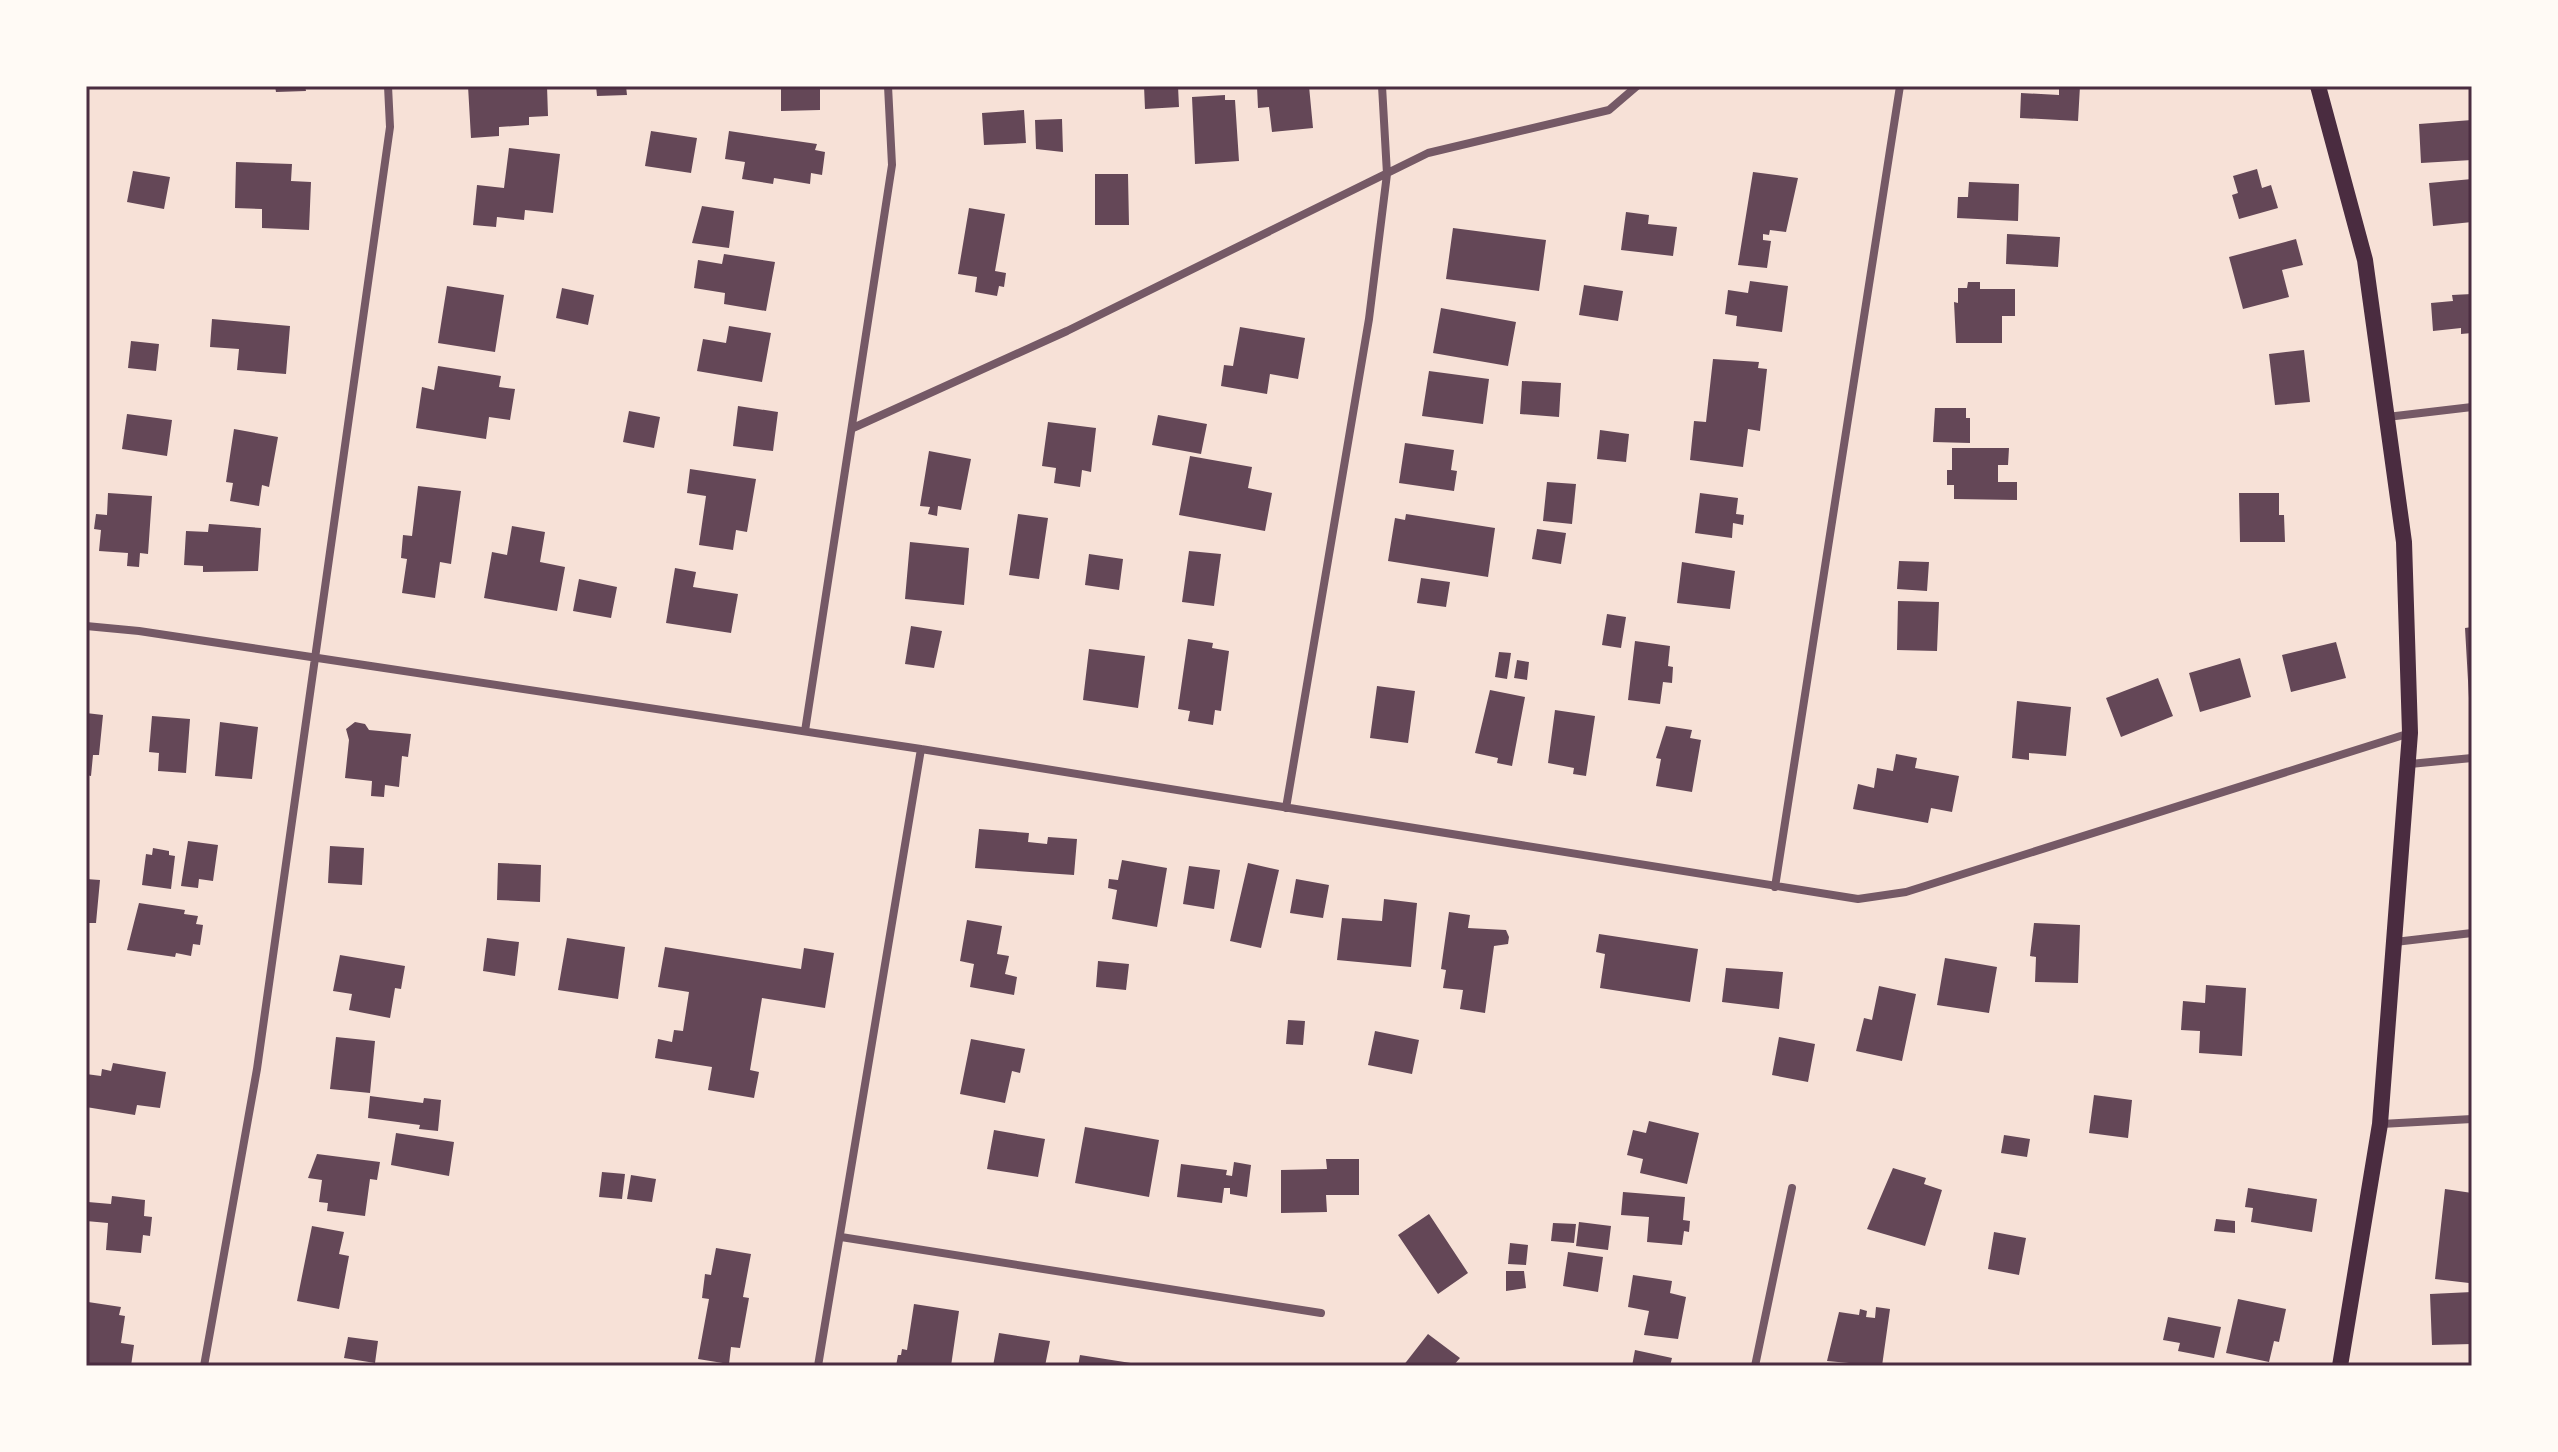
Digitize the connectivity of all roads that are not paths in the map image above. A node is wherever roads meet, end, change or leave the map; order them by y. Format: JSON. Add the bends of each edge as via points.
{"nodes":[{"id":1,"x":388,"y":86,"type":"edge"},
{"id":2,"x":888,"y":86,"type":"edge"},
{"id":3,"x":1382,"y":86,"type":"edge"},
{"id":4,"x":1637,"y":86,"type":"edge"},
{"id":5,"x":1900,"y":86,"type":"edge"},
{"id":6,"x":2318,"y":86,"type":"edge"},
{"id":7,"x":1387,"y":174,"type":"junction"},
{"id":8,"x":2472,"y":407,"type":"edge"},
{"id":9,"x":2386,"y":417,"type":"junction"},
{"id":10,"x":853,"y":428,"type":"junction"},
{"id":11,"x":86,"y":626,"type":"edge"},
{"id":12,"x":314,"y":659,"type":"junction"},
{"id":13,"x":805,"y":731,"type":"junction"},
{"id":14,"x":2410,"y":733,"type":"junction"},
{"id":15,"x":921,"y":749,"type":"junction"},
{"id":16,"x":2472,"y":758,"type":"edge"},
{"id":17,"x":2410,"y":764,"type":"junction"},
{"id":18,"x":1286,"y":808,"type":"junction"},
{"id":19,"x":1775,"y":887,"type":"junction"},
{"id":20,"x":2472,"y":933,"type":"edge"},
{"id":21,"x":2395,"y":942,"type":"junction"},
{"id":22,"x":2472,"y":1119,"type":"edge"},
{"id":23,"x":2380,"y":1124,"type":"junction"},
{"id":24,"x":1792,"y":1188,"type":"dead end"},
{"id":25,"x":841,"y":1237,"type":"junction"},
{"id":26,"x":1321,"y":1313,"type":"dead end"},
{"id":27,"x":204,"y":1366,"type":"edge"},
{"id":28,"x":818,"y":1366,"type":"edge"},
{"id":29,"x":1755,"y":1366,"type":"edge"},
{"id":30,"x":2340,"y":1366,"type":"edge"}],
"edges":[{"from":1,"to":12,"type":"street","via":[[390,127]]},
{"from":2,"to":10,"type":"street","via":[[892,165]]},
{"from":3,"to":7,"type":"street"},
{"from":4,"to":7,"type":"street","via":[[1609,110],[1428,153]]},
{"from":5,"to":19,"type":"street"},
{"from":6,"to":9,"type":"main road","via":[[2365,260]]},
{"from":7,"to":10,"type":"street","via":[[1067,331]]},
{"from":7,"to":18,"type":"street","via":[[1369,319]]},
{"from":8,"to":9,"type":"street"},
{"from":9,"to":14,"type":"main road","via":[[2404,542]]},
{"from":10,"to":13,"type":"street"},
{"from":11,"to":12,"type":"street"},
{"from":12,"to":13,"type":"street"},
{"from":12,"to":27,"type":"street","via":[[257,1069]]},
{"from":13,"to":15,"type":"street"},
{"from":14,"to":17,"type":"main road"},
{"from":14,"to":19,"type":"street","via":[[1906,892],[1858,899]]},
{"from":15,"to":18,"type":"street"},
{"from":15,"to":25,"type":"street"},
{"from":16,"to":17,"type":"street"},
{"from":17,"to":21,"type":"main road"},
{"from":18,"to":19,"type":"street"},
{"from":20,"to":21,"type":"street"},
{"from":21,"to":23,"type":"main road"},
{"from":22,"to":23,"type":"street"},
{"from":23,"to":30,"type":"main road"},
{"from":24,"to":29,"type":"street"},
{"from":25,"to":26,"type":"street"},
{"from":25,"to":28,"type":"street"}]}
